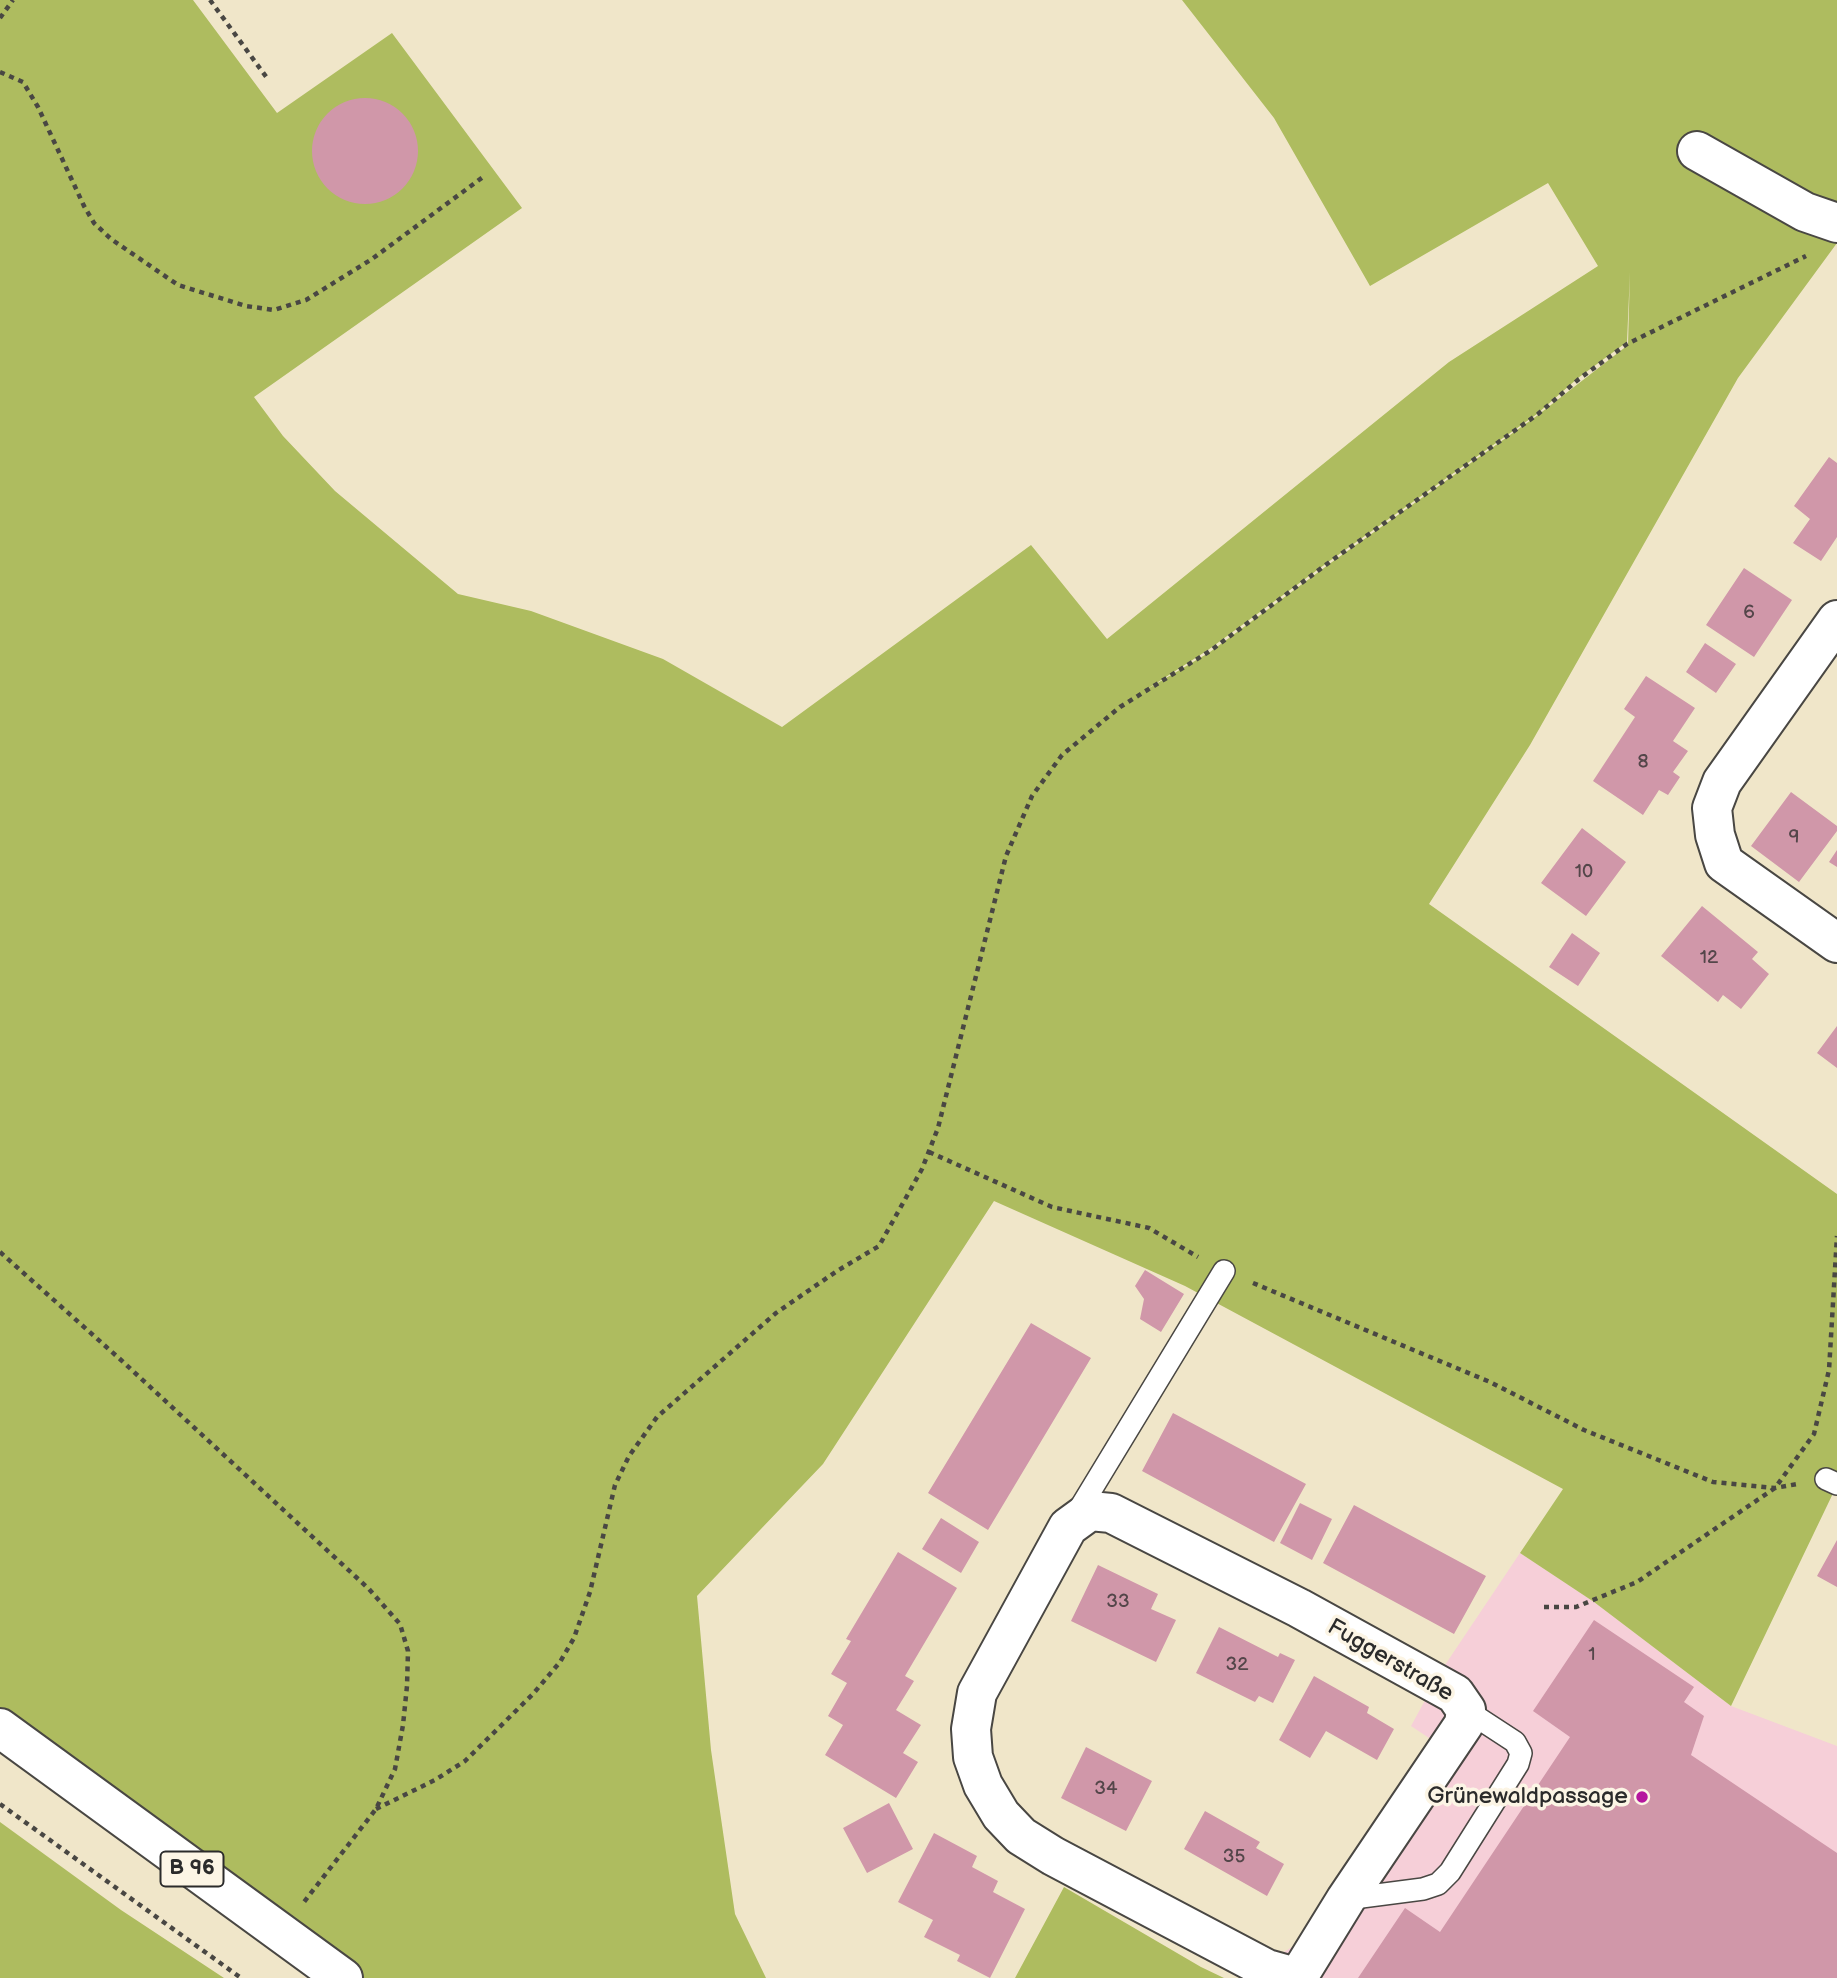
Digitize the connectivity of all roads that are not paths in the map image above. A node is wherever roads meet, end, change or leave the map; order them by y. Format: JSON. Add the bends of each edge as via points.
{"nodes":[{"id":1,"x":1697,"y":151,"type":"dead end"},
{"id":2,"x":1837,"y":223,"type":"edge"},
{"id":3,"x":1837,"y":620,"type":"edge"},
{"id":4,"x":1837,"y":943,"type":"edge"},
{"id":5,"x":1224,"y":1271,"type":"road end"},
{"id":6,"x":1068,"y":1527,"type":"junction"},
{"id":7,"x":1466,"y":1710,"type":"junction"},
{"id":8,"x":0,"y":1728,"type":"edge"},
{"id":9,"x":1346,"y":1899,"type":"junction"},
{"id":10,"x":343,"y":1978,"type":"edge"},
{"id":11,"x":1299,"y":1978,"type":"edge"}],
"edges":[{"from":1,"to":2,"type":"street","via":[[1805,212]]},
{"from":3,"to":4,"type":"street","via":[[1722,782],[1712,808],[1724,863]]},
{"from":5,"to":6,"type":"lane","name":"Fuggerstraße"},
{"from":6,"to":7,"type":"street","name":"Fuggerstraße","via":[[1090,1511],[1111,1513],[1432,1680],[1455,1694]]},
{"from":6,"to":11,"type":"street","name":"Fuggerstraße","via":[[977,1693],[971,1729],[973,1757],[983,1785],[1000,1815],[1021,1836],[1053,1856],[1267,1969]]},
{"from":7,"to":9,"type":"street","name":"Fuggerstraße","via":[[1464,1724]]},
{"from":7,"to":9,"type":"lane","via":[[1515,1742],[1521,1753],[1450,1872],[1438,1884],[1423,1889]]},
{"from":8,"to":10,"type":"street","number":"B 96"},
{"from":9,"to":11,"type":"street","name":"Fuggerstraße"}]}
